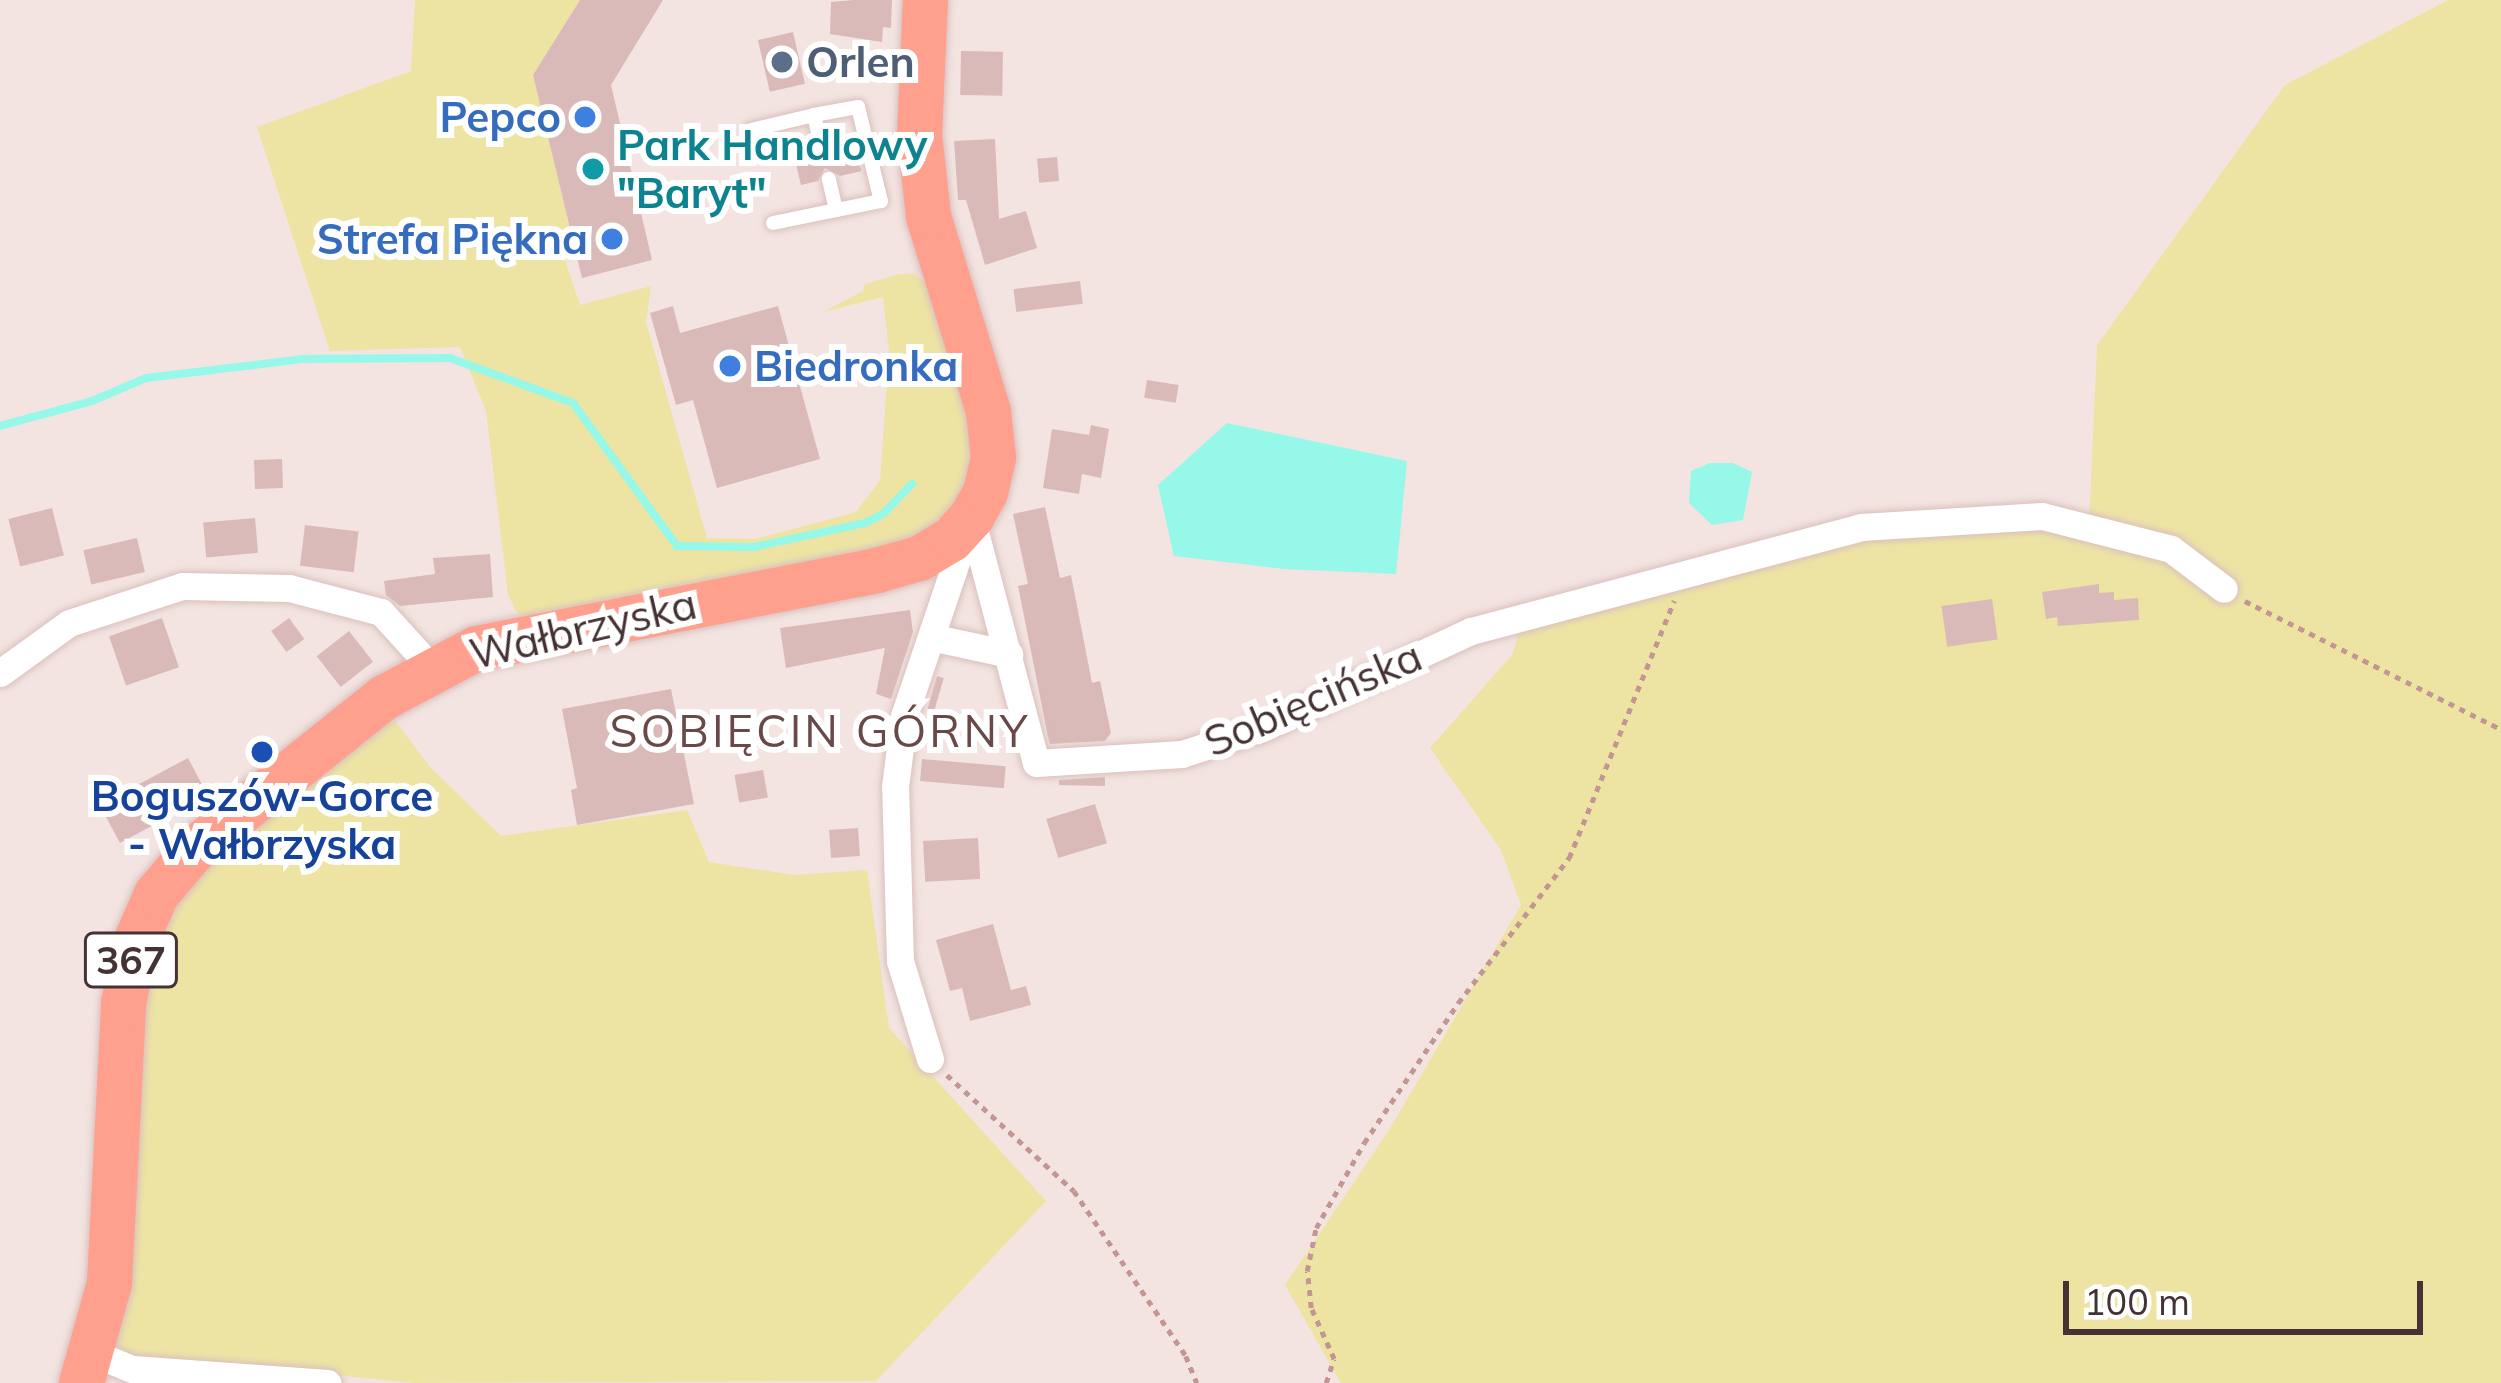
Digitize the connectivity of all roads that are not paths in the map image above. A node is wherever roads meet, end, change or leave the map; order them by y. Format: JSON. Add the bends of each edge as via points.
{"nodes":[{"id":1,"x":925,"y":0,"type":"edge"},
{"id":2,"x":814,"y":116,"type":"junction"},
{"id":3,"x":751,"y":130,"type":"dead end"},
{"id":4,"x":821,"y":145,"type":"dead end"},
{"id":5,"x":829,"y":178,"type":"dead end"},
{"id":6,"x":836,"y":210,"type":"junction"},
{"id":7,"x":773,"y":223,"type":"dead end"},
{"id":8,"x":971,"y":517,"type":"junction"},
{"id":9,"x":2224,"y":589,"type":"road end"},
{"id":10,"x":935,"y":638,"type":"junction"},
{"id":11,"x":1009,"y":654,"type":"junction"},
{"id":12,"x":431,"y":667,"type":"junction"},
{"id":13,"x":0,"y":673,"type":"edge"},
{"id":14,"x":930,"y":1059,"type":"road end"},
{"id":15,"x":87,"y":1368,"type":"edge"},
{"id":16,"x":229,"y":1380,"type":"edge"},
{"id":17,"x":328,"y":1383,"type":"edge"}],
"edges":[{"from":1,"to":8,"type":"main road","via":[[920,135],[928,216],[988,411],[993,457]]},
{"from":2,"to":3,"type":"lane"},
{"from":2,"to":4,"type":"lane"},
{"from":2,"to":6,"type":"lane","via":[[858,106],[881,201]]},
{"from":5,"to":6,"type":"lane"},
{"from":6,"to":7,"type":"lane"},
{"from":8,"to":10,"type":"street"},
{"from":8,"to":11,"type":"street","name":"Sobięcińska"},
{"from":8,"to":12,"type":"main road","name":"Wałbrzyska","number":"367","via":[[951,539],[898,564],[521,636]]},
{"from":9,"to":11,"type":"street","name":"Sobięcińska","via":[[2171,549],[2042,516],[1861,526],[1471,631],[1264,727],[1182,754],[1036,763]]},
{"from":10,"to":11,"type":"street"},
{"from":10,"to":14,"type":"street","via":[[904,716],[893,859],[900,961]]},
{"from":12,"to":13,"type":"street","via":[[381,612],[289,588],[182,586],[69,622]]},
{"from":12,"to":15,"type":"main road","name":"Wałbrzyska","number":"367","via":[[288,770],[194,849],[156,893],[135,942],[123,1004],[117,1203],[109,1283]]},
{"from":15,"to":16,"type":"street"},
{"from":16,"to":17,"type":"street"}]}
